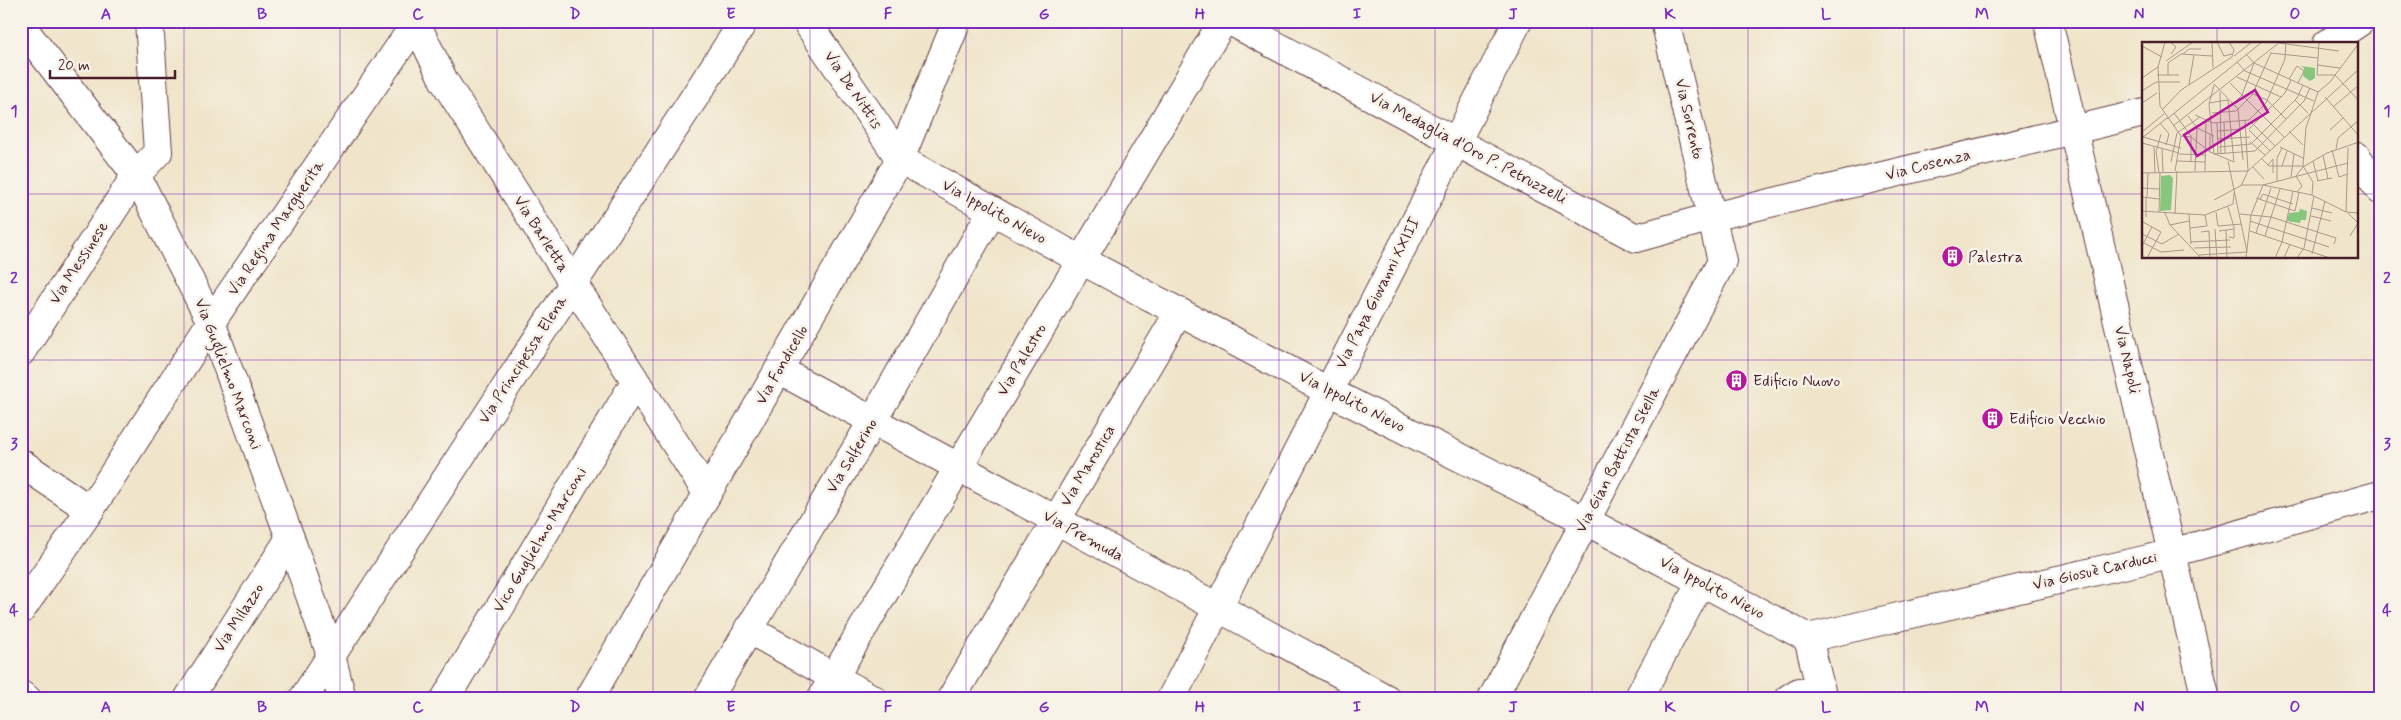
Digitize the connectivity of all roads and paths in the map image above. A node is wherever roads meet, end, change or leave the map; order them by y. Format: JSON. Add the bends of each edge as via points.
{"nodes":[{"id":1,"x":148,"y":21,"type":"edge"},
{"id":2,"x":744,"y":21,"type":"edge"},
{"id":3,"x":806,"y":21,"type":"edge"},
{"id":4,"x":957,"y":21,"type":"edge"},
{"id":5,"x":1223,"y":21,"type":"edge"},
{"id":6,"x":1230,"y":21,"type":"edge"},
{"id":7,"x":1518,"y":21,"type":"edge"},
{"id":8,"x":1665,"y":21,"type":"edge"},
{"id":9,"x":2048,"y":21,"type":"edge"},
{"id":10,"x":2361,"y":21,"type":"edge"},
{"id":11,"x":416,"y":22,"type":"edge"},
{"id":12,"x":21,"y":30,"type":"edge"},
{"id":13,"x":2330,"y":42,"type":"edge"},
{"id":14,"x":2142,"y":113,"type":"edge"},
{"id":15,"x":2073,"y":130,"type":"junction"},
{"id":16,"x":1455,"y":143,"type":"junction"},
{"id":17,"x":2358,"y":158,"type":"edge"},
{"id":18,"x":900,"y":159,"type":"junction"},
{"id":19,"x":136,"y":175,"type":"junction"},
{"id":20,"x":2380,"y":190,"type":"edge"},
{"id":21,"x":992,"y":210,"type":"junction"},
{"id":22,"x":1712,"y":217,"type":"junction"},
{"id":23,"x":1081,"y":260,"type":"junction"},
{"id":24,"x":572,"y":283,"type":"junction"},
{"id":25,"x":1179,"y":312,"type":"junction"},
{"id":26,"x":211,"y":322,"type":"junction"},
{"id":27,"x":21,"y":352,"type":"edge"},
{"id":28,"x":779,"y":370,"type":"junction"},
{"id":29,"x":635,"y":382,"type":"junction"},
{"id":30,"x":1328,"y":391,"type":"junction"},
{"id":31,"x":872,"y":422,"type":"junction"},
{"id":32,"x":21,"y":463,"type":"edge"},
{"id":33,"x":958,"y":468,"type":"junction"},
{"id":34,"x":707,"y":494,"type":"junction"},
{"id":35,"x":2380,"y":496,"type":"edge"},
{"id":36,"x":90,"y":510,"type":"junction"},
{"id":37,"x":1056,"y":521,"type":"junction"},
{"id":38,"x":1586,"y":521,"type":"junction"},
{"id":39,"x":290,"y":538,"type":"junction"},
{"id":40,"x":2172,"y":554,"type":"junction"},
{"id":41,"x":1701,"y":582,"type":"junction"},
{"id":42,"x":1216,"y":608,"type":"junction"},
{"id":43,"x":21,"y":610,"type":"edge"},
{"id":44,"x":748,"y":629,"type":"junction"},
{"id":45,"x":1808,"y":638,"type":"junction"},
{"id":46,"x":331,"y":656,"type":"junction"},
{"id":47,"x":828,"y":688,"type":"edge"},
{"id":48,"x":21,"y":695,"type":"edge"},
{"id":49,"x":1822,"y":697,"type":"edge"},
{"id":50,"x":26,"y":699,"type":"edge"},
{"id":51,"x":188,"y":699,"type":"edge"},
{"id":52,"x":303,"y":699,"type":"edge"},
{"id":53,"x":342,"y":699,"type":"edge"},
{"id":54,"x":445,"y":699,"type":"edge"},
{"id":55,"x":589,"y":699,"type":"edge"},
{"id":56,"x":708,"y":699,"type":"edge"},
{"id":57,"x":873,"y":699,"type":"edge"},
{"id":58,"x":951,"y":699,"type":"edge"},
{"id":59,"x":1171,"y":699,"type":"edge"},
{"id":60,"x":1387,"y":699,"type":"edge"},
{"id":61,"x":1492,"y":699,"type":"edge"},
{"id":62,"x":1638,"y":699,"type":"edge"},
{"id":63,"x":1788,"y":699,"type":"edge"},
{"id":64,"x":2206,"y":699,"type":"edge"}],
"edges":[{"from":1,"to":19,"type":"street","name":"Via Messinese","via":[[158,152]]},
{"from":2,"to":24,"type":"street","name":"Via Principessa Elena"},
{"from":3,"to":18,"type":"street","name":"Via De Nittis"},
{"from":4,"to":18,"type":"street","name":"Via Fondicello"},
{"from":5,"to":23,"type":"street","name":"Via Palestro"},
{"from":6,"to":16,"type":"street","name":"Via Medaglia d'Oro P. Petruzzelli"},
{"from":7,"to":16,"type":"street","name":"Via Papa Giovanni XXIII"},
{"from":8,"to":22,"type":"street","name":"Via Sorrento"},
{"from":9,"to":15,"type":"street","name":"Via Napoli"},
{"from":10,"to":13,"type":"street"},
{"from":11,"to":24,"type":"street","name":"Via Barletta","via":[[444,81]]},
{"from":11,"to":26,"type":"street","name":"Via Regina Margherita"},
{"from":12,"to":19,"type":"street","name":"Via Guglielmo Marconi","via":[[26,32]]},
{"from":14,"to":15,"type":"street","name":"Via Cosenza"},
{"from":15,"to":22,"type":"street","name":"Via Cosenza"},
{"from":15,"to":40,"type":"street","name":"Via Napoli"},
{"from":16,"to":22,"type":"street","name":"Via Medaglia d'Oro P. Petruzzelli","via":[[1636,238]]},
{"from":16,"to":30,"type":"street","name":"Via Papa Giovanni XXIII"},
{"from":17,"to":20,"type":"street"},
{"from":18,"to":21,"type":"street","name":"Via Ippolito Nievo"},
{"from":18,"to":28,"type":"street","name":"Via Fondicello"},
{"from":19,"to":26,"type":"street","name":"Via Guglielmo Marconi"},
{"from":19,"to":27,"type":"street","name":"Via Messinese"},
{"from":21,"to":23,"type":"street","name":"Via Ippolito Nievo"},
{"from":21,"to":31,"type":"street","name":"Via Solferino"},
{"from":22,"to":38,"type":"street","name":"Via Gian Battista Stella","via":[[1722,261]]},
{"from":23,"to":25,"type":"street","name":"Via Ippolito Nievo"},
{"from":23,"to":33,"type":"street","name":"Via Palestro"},
{"from":24,"to":29,"type":"street","name":"Via Barletta"},
{"from":24,"to":46,"type":"street","name":"Via Principessa Elena"},
{"from":25,"to":30,"type":"street","name":"Via Ippolito Nievo"},
{"from":25,"to":37,"type":"street","name":"Via Marostica"},
{"from":26,"to":36,"type":"street","name":"Via Regina Margherita"},
{"from":26,"to":39,"type":"street","name":"Via Guglielmo Marconi"},
{"from":28,"to":31,"type":"street","name":"Via Premuda"},
{"from":28,"to":34,"type":"street","name":"Via Fondicello"},
{"from":29,"to":34,"type":"street","name":"Via Barletta"},
{"from":29,"to":54,"type":"street","name":"Vico Guglielmo Marconi"},
{"from":30,"to":38,"type":"street","name":"Via Ippolito Nievo"},
{"from":30,"to":42,"type":"street","name":"Via Papa Giovanni XXIII"},
{"from":31,"to":33,"type":"street","name":"Via Premuda"},
{"from":31,"to":44,"type":"street","name":"Via Solferino"},
{"from":32,"to":36,"type":"street"},
{"from":33,"to":37,"type":"street","name":"Via Premuda"},
{"from":33,"to":47,"type":"street","name":"Via Palestro"},
{"from":34,"to":55,"type":"street","name":"Via Fondicello"},
{"from":35,"to":40,"type":"street","name":"Via Giosuè Carducci"},
{"from":36,"to":43,"type":"street","name":"Via Regina Margherita"},
{"from":37,"to":42,"type":"street","name":"Via Premuda"},
{"from":37,"to":58,"type":"street","name":"Via Marostica"},
{"from":38,"to":41,"type":"street","name":"Via Ippolito Nievo"},
{"from":38,"to":61,"type":"street","name":"Via Gian Battista Stella"},
{"from":39,"to":46,"type":"street","name":"Via Guglielmo Marconi"},
{"from":39,"to":51,"type":"street","name":"Via Milazzo"},
{"from":40,"to":45,"type":"street","name":"Via Giosuè Carducci"},
{"from":40,"to":64,"type":"street","name":"Via Napoli"},
{"from":41,"to":45,"type":"street","name":"Via Ippolito Nievo"},
{"from":41,"to":62,"type":"street"},
{"from":42,"to":59,"type":"street","name":"Via Papa Giovanni XXIII"},
{"from":42,"to":60,"type":"street","name":"Via Premuda"},
{"from":44,"to":47,"type":"street"},
{"from":44,"to":56,"type":"street","name":"Via Solferino"},
{"from":45,"to":49,"type":"street"},
{"from":46,"to":52,"type":"street","name":"Via Principessa Elena"},
{"from":46,"to":53,"type":"street","name":"Via Guglielmo Marconi"},
{"from":47,"to":57,"type":"street"},
{"from":48,"to":50,"type":"street"},
{"from":49,"to":63,"type":"street","via":[[1799,692]]}]}
